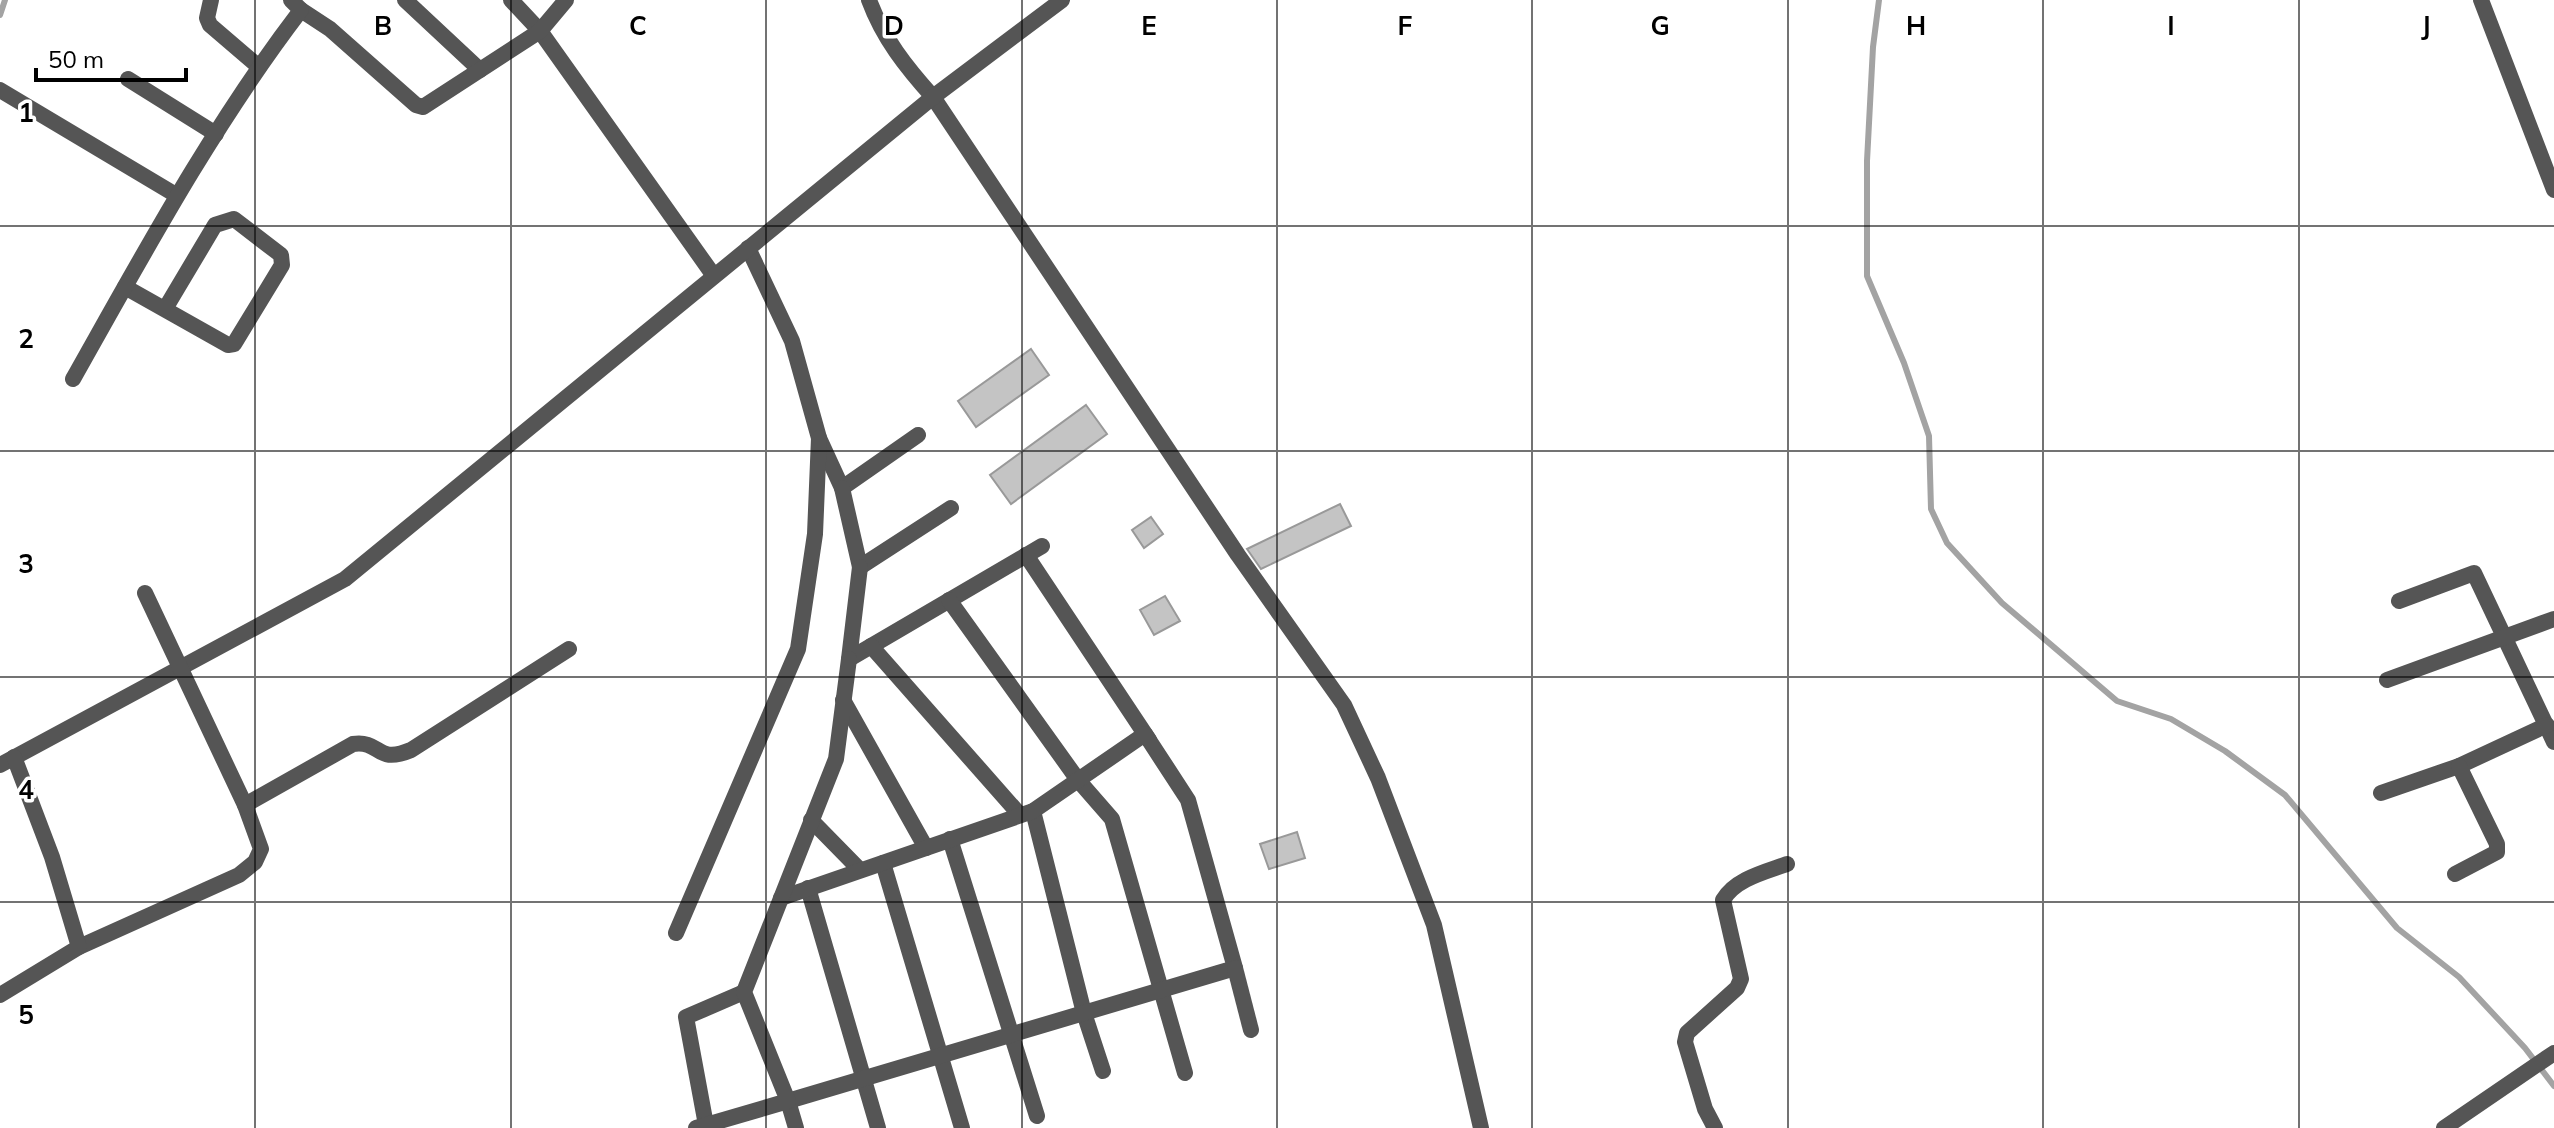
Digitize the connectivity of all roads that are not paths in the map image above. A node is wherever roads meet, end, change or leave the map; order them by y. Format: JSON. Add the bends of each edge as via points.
{"nodes":[{"id":1,"x":211,"y":0,"type":"edge"},
{"id":2,"x":405,"y":0,"type":"edge"},
{"id":3,"x":511,"y":0,"type":"edge"},
{"id":4,"x":566,"y":0,"type":"edge"},
{"id":5,"x":869,"y":0,"type":"edge"},
{"id":6,"x":1062,"y":0,"type":"edge"},
{"id":7,"x":2481,"y":0,"type":"edge"},
{"id":8,"x":296,"y":5,"type":"edge"},
{"id":9,"x":540,"y":31,"type":"junction"},
{"id":10,"x":259,"y":67,"type":"junction"},
{"id":11,"x":480,"y":70,"type":"junction"},
{"id":12,"x":128,"y":79,"type":"dead end"},
{"id":13,"x":0,"y":90,"type":"edge"},
{"id":14,"x":933,"y":97,"type":"junction"},
{"id":15,"x":216,"y":134,"type":"junction"},
{"id":16,"x":2554,"y":190,"type":"edge"},
{"id":17,"x":176,"y":195,"type":"junction"},
{"id":18,"x":748,"y":248,"type":"junction"},
{"id":19,"x":714,"y":276,"type":"junction"},
{"id":20,"x":125,"y":287,"type":"junction"},
{"id":21,"x":165,"y":309,"type":"junction"},
{"id":22,"x":73,"y":379,"type":"dead end"},
{"id":23,"x":918,"y":435,"type":"dead end"},
{"id":24,"x":819,"y":438,"type":"junction"},
{"id":25,"x":842,"y":488,"type":"junction"},
{"id":26,"x":951,"y":508,"type":"dead end"},
{"id":27,"x":1042,"y":546,"type":"dead end"},
{"id":28,"x":1026,"y":555,"type":"junction"},
{"id":29,"x":860,"y":567,"type":"junction"},
{"id":30,"x":145,"y":593,"type":"dead end"},
{"id":31,"x":949,"y":600,"type":"junction"},
{"id":32,"x":2399,"y":601,"type":"dead end"},
{"id":33,"x":2554,"y":619,"type":"edge"},
{"id":34,"x":2501,"y":637,"type":"junction"},
{"id":35,"x":871,"y":646,"type":"junction"},
{"id":36,"x":569,"y":649,"type":"dead end"},
{"id":37,"x":849,"y":659,"type":"junction"},
{"id":38,"x":181,"y":666,"type":"junction"},
{"id":39,"x":2387,"y":680,"type":"dead end"},
{"id":40,"x":843,"y":700,"type":"junction"},
{"id":41,"x":2547,"y":725,"type":"junction"},
{"id":42,"x":1145,"y":734,"type":"junction"},
{"id":43,"x":2554,"y":742,"type":"edge"},
{"id":44,"x":7,"y":761,"type":"edge"},
{"id":45,"x":2459,"y":766,"type":"junction"},
{"id":46,"x":1172,"y":775,"type":"dead end"},
{"id":47,"x":1078,"y":780,"type":"junction"},
{"id":48,"x":2381,"y":793,"type":"dead end"},
{"id":49,"x":245,"y":805,"type":"junction"},
{"id":50,"x":1026,"y":813,"type":"junction"},
{"id":51,"x":811,"y":820,"type":"junction"},
{"id":52,"x":950,"y":839,"type":"junction"},
{"id":53,"x":926,"y":848,"type":"junction"},
{"id":54,"x":883,"y":863,"type":"junction"},
{"id":55,"x":1787,"y":864,"type":"dead end"},
{"id":56,"x":860,"y":870,"type":"junction"},
{"id":57,"x":2455,"y":874,"type":"dead end"},
{"id":58,"x":808,"y":888,"type":"junction"},
{"id":59,"x":781,"y":898,"type":"junction"},
{"id":60,"x":676,"y":933,"type":"dead end"},
{"id":61,"x":79,"y":947,"type":"junction"},
{"id":62,"x":1235,"y":968,"type":"junction"},
{"id":63,"x":1162,"y":990,"type":"junction"},
{"id":64,"x":744,"y":992,"type":"junction"},
{"id":65,"x":0,"y":995,"type":"edge"},
{"id":66,"x":1084,"y":1013,"type":"junction"},
{"id":67,"x":1251,"y":1030,"type":"dead end"},
{"id":68,"x":1013,"y":1034,"type":"junction"},
{"id":69,"x":942,"y":1055,"type":"junction"},
{"id":70,"x":2550,"y":1055,"type":"edge"},
{"id":71,"x":1103,"y":1071,"type":"dead end"},
{"id":72,"x":1185,"y":1073,"type":"dead end"},
{"id":73,"x":864,"y":1078,"type":"junction"},
{"id":74,"x":788,"y":1101,"type":"junction"},
{"id":75,"x":1037,"y":1116,"type":"dead end"},
{"id":76,"x":701,"y":1126,"type":"edge"},
{"id":77,"x":796,"y":1128,"type":"edge"},
{"id":78,"x":878,"y":1128,"type":"edge"},
{"id":79,"x":962,"y":1128,"type":"edge"},
{"id":80,"x":1481,"y":1128,"type":"edge"},
{"id":81,"x":1715,"y":1128,"type":"edge"},
{"id":82,"x":2444,"y":1128,"type":"edge"}],
"edges":[{"from":1,"to":10,"type":"street","via":[[210,25]]},
{"from":2,"to":11,"type":"street"},
{"from":3,"to":9,"type":"street"},
{"from":4,"to":9,"type":"street"},
{"from":5,"to":14,"type":"street","via":[[886,38]]},
{"from":6,"to":14,"type":"street"},
{"from":7,"to":16,"type":"street"},
{"from":8,"to":10,"type":"street"},
{"from":8,"to":11,"type":"street","via":[[416,105],[430,106]]},
{"from":9,"to":11,"type":"street"},
{"from":9,"to":19,"type":"street"},
{"from":10,"to":15,"type":"street"},
{"from":12,"to":15,"type":"street"},
{"from":13,"to":17,"type":"street"},
{"from":14,"to":18,"type":"street"},
{"from":14,"to":80,"type":"street","via":[[1344,705],[1434,925]]},
{"from":15,"to":17,"type":"street"},
{"from":17,"to":20,"type":"street"},
{"from":18,"to":19,"type":"street"},
{"from":18,"to":24,"type":"street","via":[[792,341]]},
{"from":19,"to":38,"type":"street","via":[[345,579]]},
{"from":20,"to":21,"type":"street"},
{"from":20,"to":22,"type":"street"},
{"from":21,"to":21,"type":"street","via":[[234,344],[282,265],[281,255],[234,219],[224,219],[215,225]]},
{"from":23,"to":25,"type":"street"},
{"from":24,"to":25,"type":"street"},
{"from":24,"to":60,"type":"street","via":[[815,534],[798,649]]},
{"from":25,"to":29,"type":"street"},
{"from":26,"to":29,"type":"street"},
{"from":27,"to":28,"type":"street"},
{"from":28,"to":31,"type":"street"},
{"from":28,"to":42,"type":"street"},
{"from":29,"to":37,"type":"street"},
{"from":30,"to":38,"type":"street"},
{"from":31,"to":35,"type":"street"},
{"from":31,"to":47,"type":"street"},
{"from":32,"to":34,"type":"street","via":[[2474,573]]},
{"from":33,"to":34,"type":"street"},
{"from":34,"to":39,"type":"street"},
{"from":34,"to":41,"type":"street"},
{"from":35,"to":37,"type":"street"},
{"from":35,"to":50,"type":"street"},
{"from":36,"to":49,"type":"street","via":[[411,750],[383,756],[370,745],[353,744]]},
{"from":37,"to":40,"type":"street"},
{"from":38,"to":44,"type":"street"},
{"from":38,"to":49,"type":"street"},
{"from":40,"to":51,"type":"street","via":[[836,759]]},
{"from":40,"to":53,"type":"street"},
{"from":41,"to":43,"type":"street"},
{"from":41,"to":45,"type":"street"},
{"from":42,"to":46,"type":"street"},
{"from":42,"to":47,"type":"street"},
{"from":42,"to":62,"type":"street","via":[[1188,800]]},
{"from":44,"to":61,"type":"street","via":[[52,857]]},
{"from":45,"to":48,"type":"street"},
{"from":45,"to":57,"type":"street","via":[[2497,852]]},
{"from":47,"to":50,"type":"street"},
{"from":47,"to":63,"type":"street","via":[[1112,819]]},
{"from":49,"to":61,"type":"street","via":[[261,849],[255,862],[239,875]]},
{"from":50,"to":52,"type":"street"},
{"from":50,"to":66,"type":"street"},
{"from":51,"to":56,"type":"street"},
{"from":51,"to":59,"type":"street"},
{"from":52,"to":53,"type":"street"},
{"from":52,"to":68,"type":"street"},
{"from":53,"to":54,"type":"street"},
{"from":54,"to":56,"type":"street"},
{"from":54,"to":69,"type":"street"},
{"from":55,"to":81,"type":"street","via":[[1745,880],[1723,900],[1741,979],[1685,1042]]},
{"from":56,"to":58,"type":"street"},
{"from":58,"to":59,"type":"street"},
{"from":58,"to":73,"type":"street"},
{"from":59,"to":64,"type":"street"},
{"from":61,"to":65,"type":"street"},
{"from":62,"to":63,"type":"street"},
{"from":62,"to":67,"type":"street"},
{"from":63,"to":66,"type":"street"},
{"from":63,"to":72,"type":"street"},
{"from":64,"to":74,"type":"street"},
{"from":64,"to":76,"type":"street","via":[[686,1017]]},
{"from":66,"to":68,"type":"street"},
{"from":66,"to":71,"type":"street"},
{"from":68,"to":69,"type":"street"},
{"from":68,"to":75,"type":"street"},
{"from":69,"to":73,"type":"street"},
{"from":69,"to":79,"type":"street"},
{"from":70,"to":82,"type":"street"},
{"from":73,"to":74,"type":"street"},
{"from":73,"to":78,"type":"street"},
{"from":74,"to":76,"type":"street"},
{"from":74,"to":77,"type":"street"}]}
